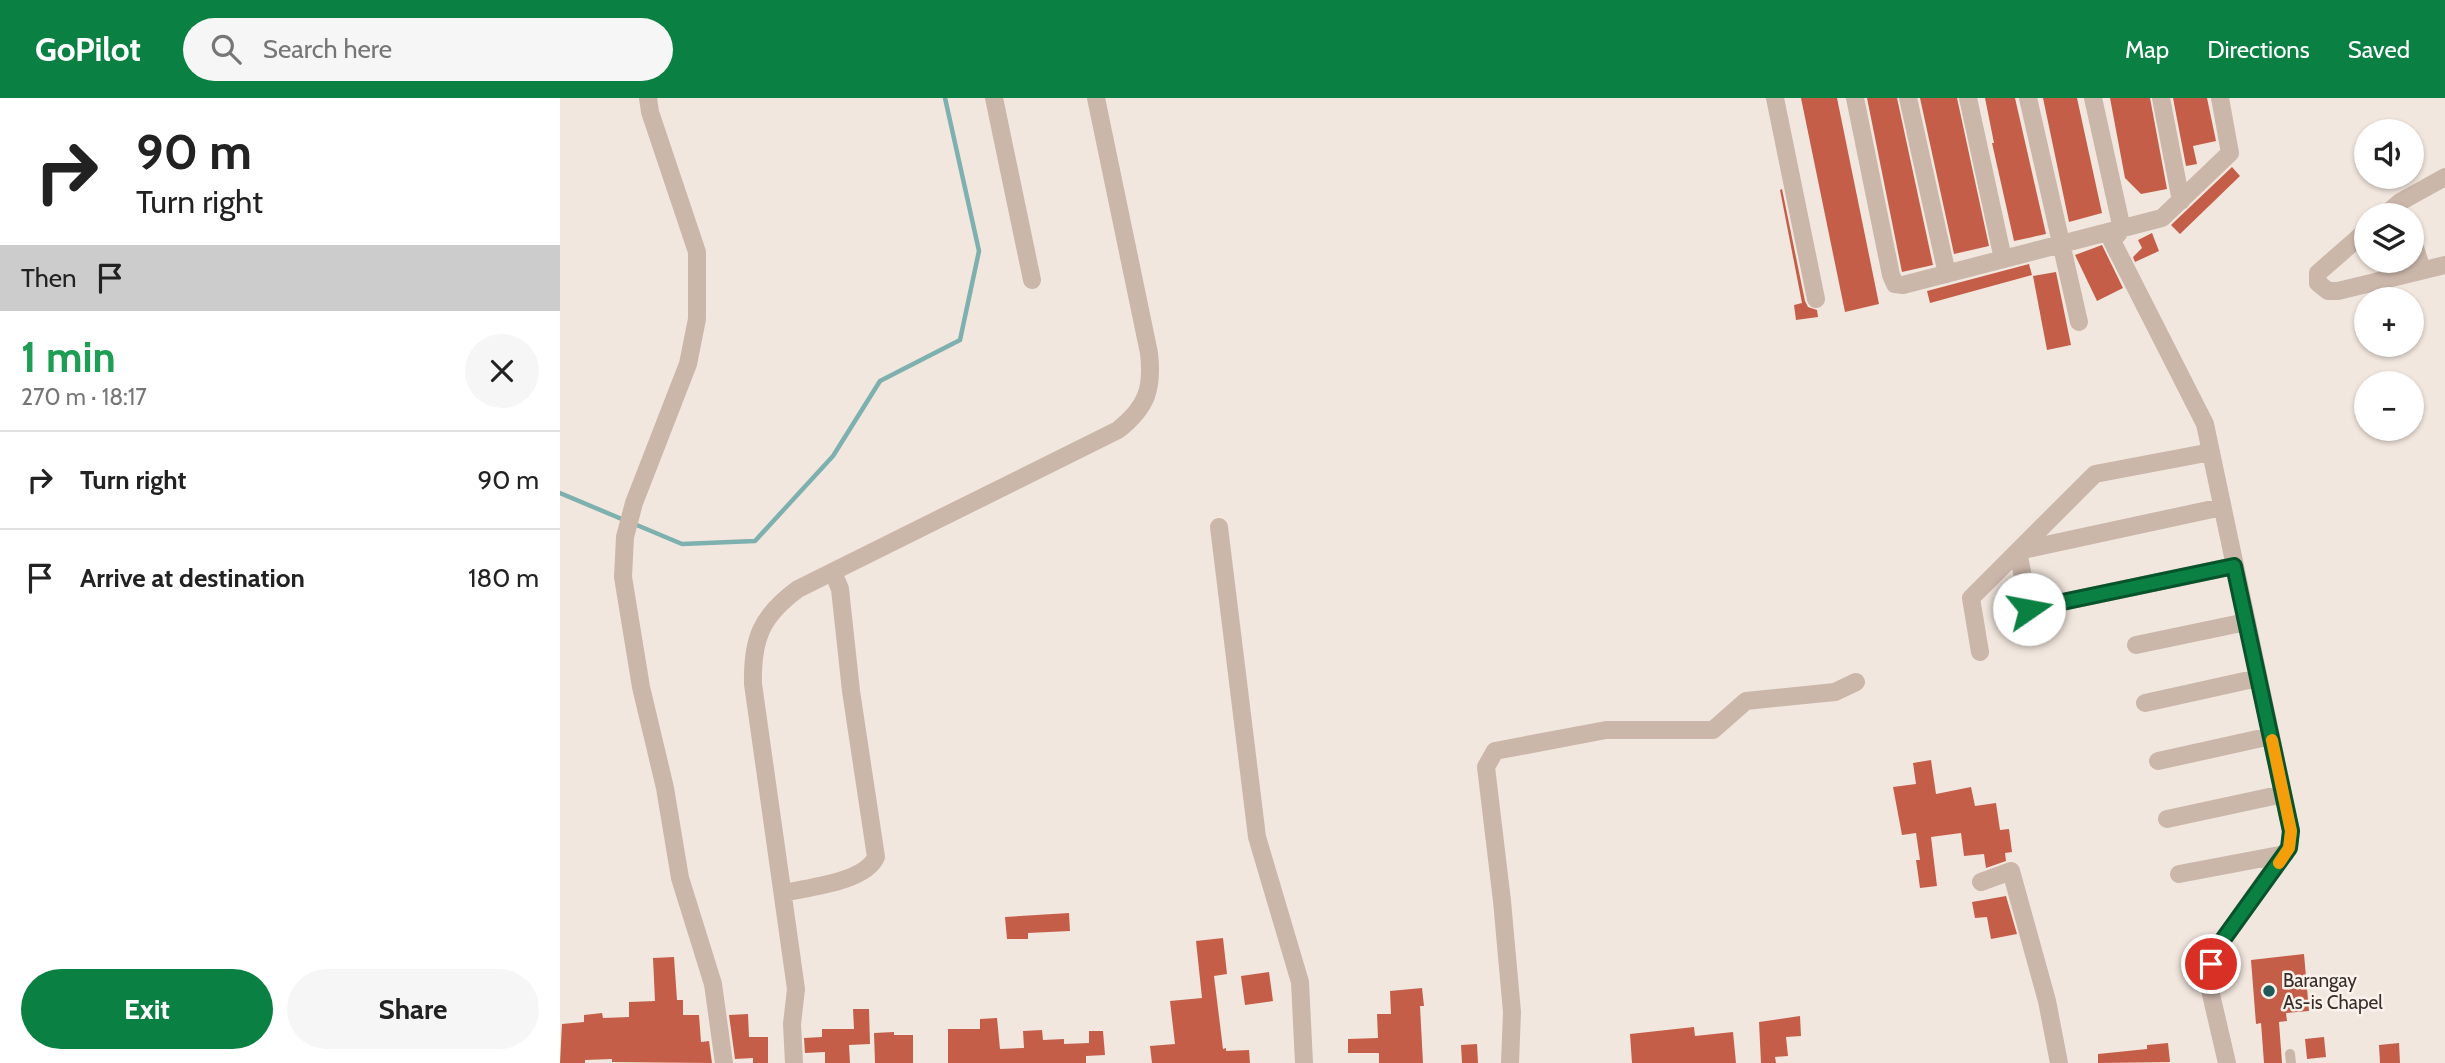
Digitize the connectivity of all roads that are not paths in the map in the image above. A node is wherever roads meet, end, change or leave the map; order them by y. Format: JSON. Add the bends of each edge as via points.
{"nodes":[{"id":1,"x":648,"y":98,"type":"edge"},
{"id":2,"x":995,"y":98,"type":"edge"},
{"id":3,"x":1096,"y":98,"type":"edge"},
{"id":4,"x":1776,"y":98,"type":"edge"},
{"id":5,"x":1854,"y":98,"type":"edge"},
{"id":6,"x":1908,"y":98,"type":"edge"},
{"id":7,"x":1968,"y":98,"type":"edge"},
{"id":8,"x":2028,"y":98,"type":"edge"},
{"id":9,"x":2093,"y":98,"type":"edge"},
{"id":10,"x":2161,"y":98,"type":"edge"},
{"id":11,"x":2220,"y":98,"type":"edge"},
{"id":12,"x":2445,"y":177,"type":"edge"},
{"id":13,"x":2181,"y":201,"type":"junction"},
{"id":14,"x":2410,"y":203,"type":"edge"},
{"id":15,"x":2122,"y":229,"type":"junction"},
{"id":16,"x":2354,"y":242,"type":"edge"},
{"id":17,"x":2061,"y":244,"type":"junction"},
{"id":18,"x":2003,"y":259,"type":"junction"},
{"id":19,"x":2445,"y":265,"type":"edge"},
{"id":20,"x":2424,"y":270,"type":"edge"},
{"id":21,"x":2410,"y":273,"type":"edge"},
{"id":22,"x":1947,"y":274,"type":"junction"},
{"id":23,"x":1032,"y":280,"type":"dead end"},
{"id":24,"x":1816,"y":299,"type":"dead end"},
{"id":25,"x":2079,"y":322,"type":"dead end"},
{"id":26,"x":2211,"y":452,"type":"junction"},
{"id":27,"x":2222,"y":507,"type":"junction"},
{"id":28,"x":1219,"y":527,"type":"dead end"},
{"id":29,"x":2018,"y":551,"type":"junction"},
{"id":30,"x":2234,"y":566,"type":"junction"},
{"id":31,"x":833,"y":572,"type":"junction"},
{"id":32,"x":2246,"y":622,"type":"junction"},
{"id":33,"x":2136,"y":645,"type":"dead end"},
{"id":34,"x":1980,"y":652,"type":"dead end"},
{"id":35,"x":2258,"y":678,"type":"junction"},
{"id":36,"x":1856,"y":682,"type":"dead end"},
{"id":37,"x":2145,"y":703,"type":"dead end"},
{"id":38,"x":2271,"y":736,"type":"junction"},
{"id":39,"x":2158,"y":761,"type":"dead end"},
{"id":40,"x":2283,"y":794,"type":"junction"},
{"id":41,"x":2167,"y":819,"type":"dead end"},
{"id":42,"x":2285,"y":854,"type":"junction"},
{"id":43,"x":2179,"y":874,"type":"dead end"},
{"id":44,"x":1981,"y":882,"type":"dead end"},
{"id":45,"x":784,"y":893,"type":"junction"},
{"id":46,"x":724,"y":1063,"type":"edge"},
{"id":47,"x":794,"y":1063,"type":"edge"},
{"id":48,"x":1304,"y":1063,"type":"edge"},
{"id":49,"x":1510,"y":1063,"type":"edge"},
{"id":50,"x":2059,"y":1063,"type":"edge"},
{"id":51,"x":2227,"y":1063,"type":"edge"}],
"edges":[{"from":1,"to":46,"type":"street","via":[[697,252],[697,319],[688,365],[634,503],[625,537],[623,577],[680,878],[713,984]]},
{"from":2,"to":23,"type":"street"},
{"from":3,"to":31,"type":"street","via":[[1149,353],[1148,395],[1135,417],[1118,430]]},
{"from":4,"to":24,"type":"street"},
{"from":5,"to":22,"type":"street","via":[[1895,284]]},
{"from":6,"to":22,"type":"street"},
{"from":7,"to":18,"type":"street"},
{"from":8,"to":17,"type":"street"},
{"from":9,"to":15,"type":"street"},
{"from":10,"to":13,"type":"street"},
{"from":11,"to":13,"type":"street","via":[[2230,153]]},
{"from":12,"to":14,"type":"street"},
{"from":13,"to":15,"type":"street","via":[[2162,218]]},
{"from":15,"to":17,"type":"street"},
{"from":15,"to":26,"type":"street","via":[[2112,242],[2205,424]]},
{"from":16,"to":21,"type":"street","via":[[2318,273],[2318,283],[2328,291]]},
{"from":17,"to":18,"type":"street"},
{"from":17,"to":25,"type":"street"},
{"from":18,"to":22,"type":"street"},
{"from":19,"to":20,"type":"street"},
{"from":26,"to":27,"type":"street"},
{"from":26,"to":29,"type":"street","via":[[2095,474]]},
{"from":27,"to":29,"type":"street"},
{"from":27,"to":30,"type":"street"},
{"from":28,"to":48,"type":"street","via":[[1257,837],[1300,982]]},
{"from":29,"to":30,"type":"street","via":[[2029,609]]},
{"from":29,"to":34,"type":"street","via":[[1971,598]]},
{"from":30,"to":32,"type":"street"},
{"from":31,"to":45,"type":"street","via":[[785,598],[764,622],[755,645],[757,715]]},
{"from":31,"to":45,"type":"street","via":[[840,589],[876,858],[868,870],[854,877]]},
{"from":32,"to":33,"type":"street"},
{"from":32,"to":35,"type":"street"},
{"from":35,"to":37,"type":"street"},
{"from":35,"to":38,"type":"street"},
{"from":36,"to":49,"type":"street","via":[[1835,691],[1746,701],[1713,730],[1606,730],[1494,751],[1486,767],[1512,1012]]},
{"from":38,"to":39,"type":"street"},
{"from":38,"to":40,"type":"street"},
{"from":40,"to":41,"type":"street"},
{"from":40,"to":42,"type":"street","via":[[2291,831]]},
{"from":42,"to":43,"type":"street"},
{"from":42,"to":51,"type":"street","via":[[2222,941],[2211,964],[2210,989]]},
{"from":44,"to":50,"type":"street","via":[[2011,871]]},
{"from":45,"to":47,"type":"street","via":[[796,989]]}]}
